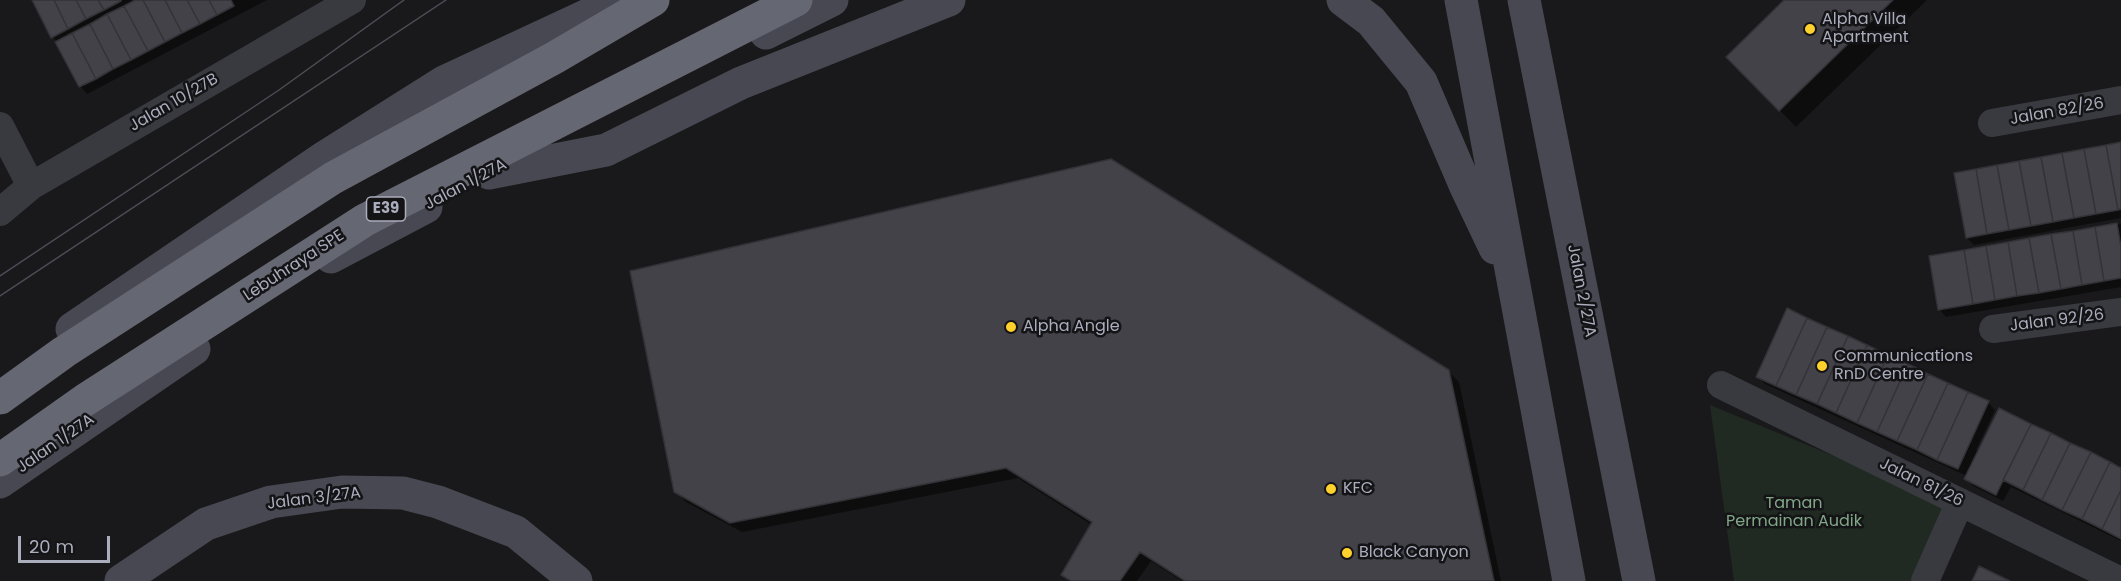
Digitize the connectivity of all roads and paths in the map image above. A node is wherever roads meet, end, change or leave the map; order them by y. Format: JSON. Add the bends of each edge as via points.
{"nodes":[{"id":1,"x":352,"y":0,"type":"edge"},
{"id":2,"x":573,"y":0,"type":"edge"},
{"id":3,"x":620,"y":0,"type":"edge"},
{"id":4,"x":653,"y":0,"type":"edge"},
{"id":5,"x":796,"y":0,"type":"edge"},
{"id":6,"x":832,"y":0,"type":"edge"},
{"id":7,"x":949,"y":0,"type":"edge"},
{"id":8,"x":1343,"y":0,"type":"edge"},
{"id":9,"x":1461,"y":0,"type":"edge"},
{"id":10,"x":1524,"y":0,"type":"edge"},
{"id":11,"x":444,"y":82,"type":"junction"},
{"id":12,"x":2121,"y":100,"type":"edge"},
{"id":13,"x":1992,"y":123,"type":"dead end"},
{"id":14,"x":0,"y":126,"type":"edge"},
{"id":15,"x":489,"y":173,"type":"junction"},
{"id":16,"x":32,"y":186,"type":"junction"},
{"id":17,"x":0,"y":212,"type":"edge"},
{"id":18,"x":1513,"y":285,"type":"junction"},
{"id":19,"x":2121,"y":312,"type":"edge"},
{"id":20,"x":1994,"y":329,"type":"dead end"},
{"id":21,"x":0,"y":381,"type":"edge"},
{"id":22,"x":1721,"y":385,"type":"dead end"},
{"id":23,"x":0,"y":398,"type":"edge"},
{"id":24,"x":0,"y":460,"type":"edge"},
{"id":25,"x":0,"y":482,"type":"edge"},
{"id":26,"x":1960,"y":502,"type":"junction"},
{"id":27,"x":121,"y":581,"type":"edge"},
{"id":28,"x":576,"y":581,"type":"edge"},
{"id":29,"x":1569,"y":581,"type":"edge"},
{"id":30,"x":1639,"y":581,"type":"edge"},
{"id":31,"x":1925,"y":581,"type":"edge"},
{"id":32,"x":2121,"y":581,"type":"edge"}],
"edges":[{"from":1,"to":16,"type":"street","name":"Jalan 10/27B"},
{"from":2,"to":11,"type":"main road"},
{"from":3,"to":11,"type":"main road"},
{"from":4,"to":23,"type":"highway","via":[[333,178],[64,352]]},
{"from":5,"to":24,"type":"highway","name":"Lebuhraya SPE","number":"E39","via":[[365,220],[85,400]]},
{"from":6,"to":15,"type":"main road","name":"Jalan 1/27A"},
{"from":7,"to":15,"type":"main road","via":[[741,83],[606,150]]},
{"from":8,"to":18,"type":"main road","via":[[1371,21],[1420,82]]},
{"from":9,"to":18,"type":"main road"},
{"from":10,"to":30,"type":"main road","name":"Jalan 2/27A"},
{"from":11,"to":21,"type":"main road","via":[[315,164]]},
{"from":12,"to":13,"type":"street","name":"Jalan 82/26"},
{"from":14,"to":16,"type":"street"},
{"from":15,"to":25,"type":"main road","name":"Jalan 1/27A","via":[[323,261]]},
{"from":16,"to":17,"type":"street","name":"Jalan 10/27B"},
{"from":18,"to":29,"type":"main road"},
{"from":19,"to":20,"type":"street","name":"Jalan 92/26"},
{"from":22,"to":26,"type":"street","name":"Jalan 81/26"},
{"from":26,"to":31,"type":"street"},
{"from":26,"to":32,"type":"street","name":"Jalan 81/26"},
{"from":27,"to":28,"type":"main road","name":"Jalan 3/27A","via":[[206,524],[271,501],[342,492],[403,493],[438,502],[516,532]]}]}
